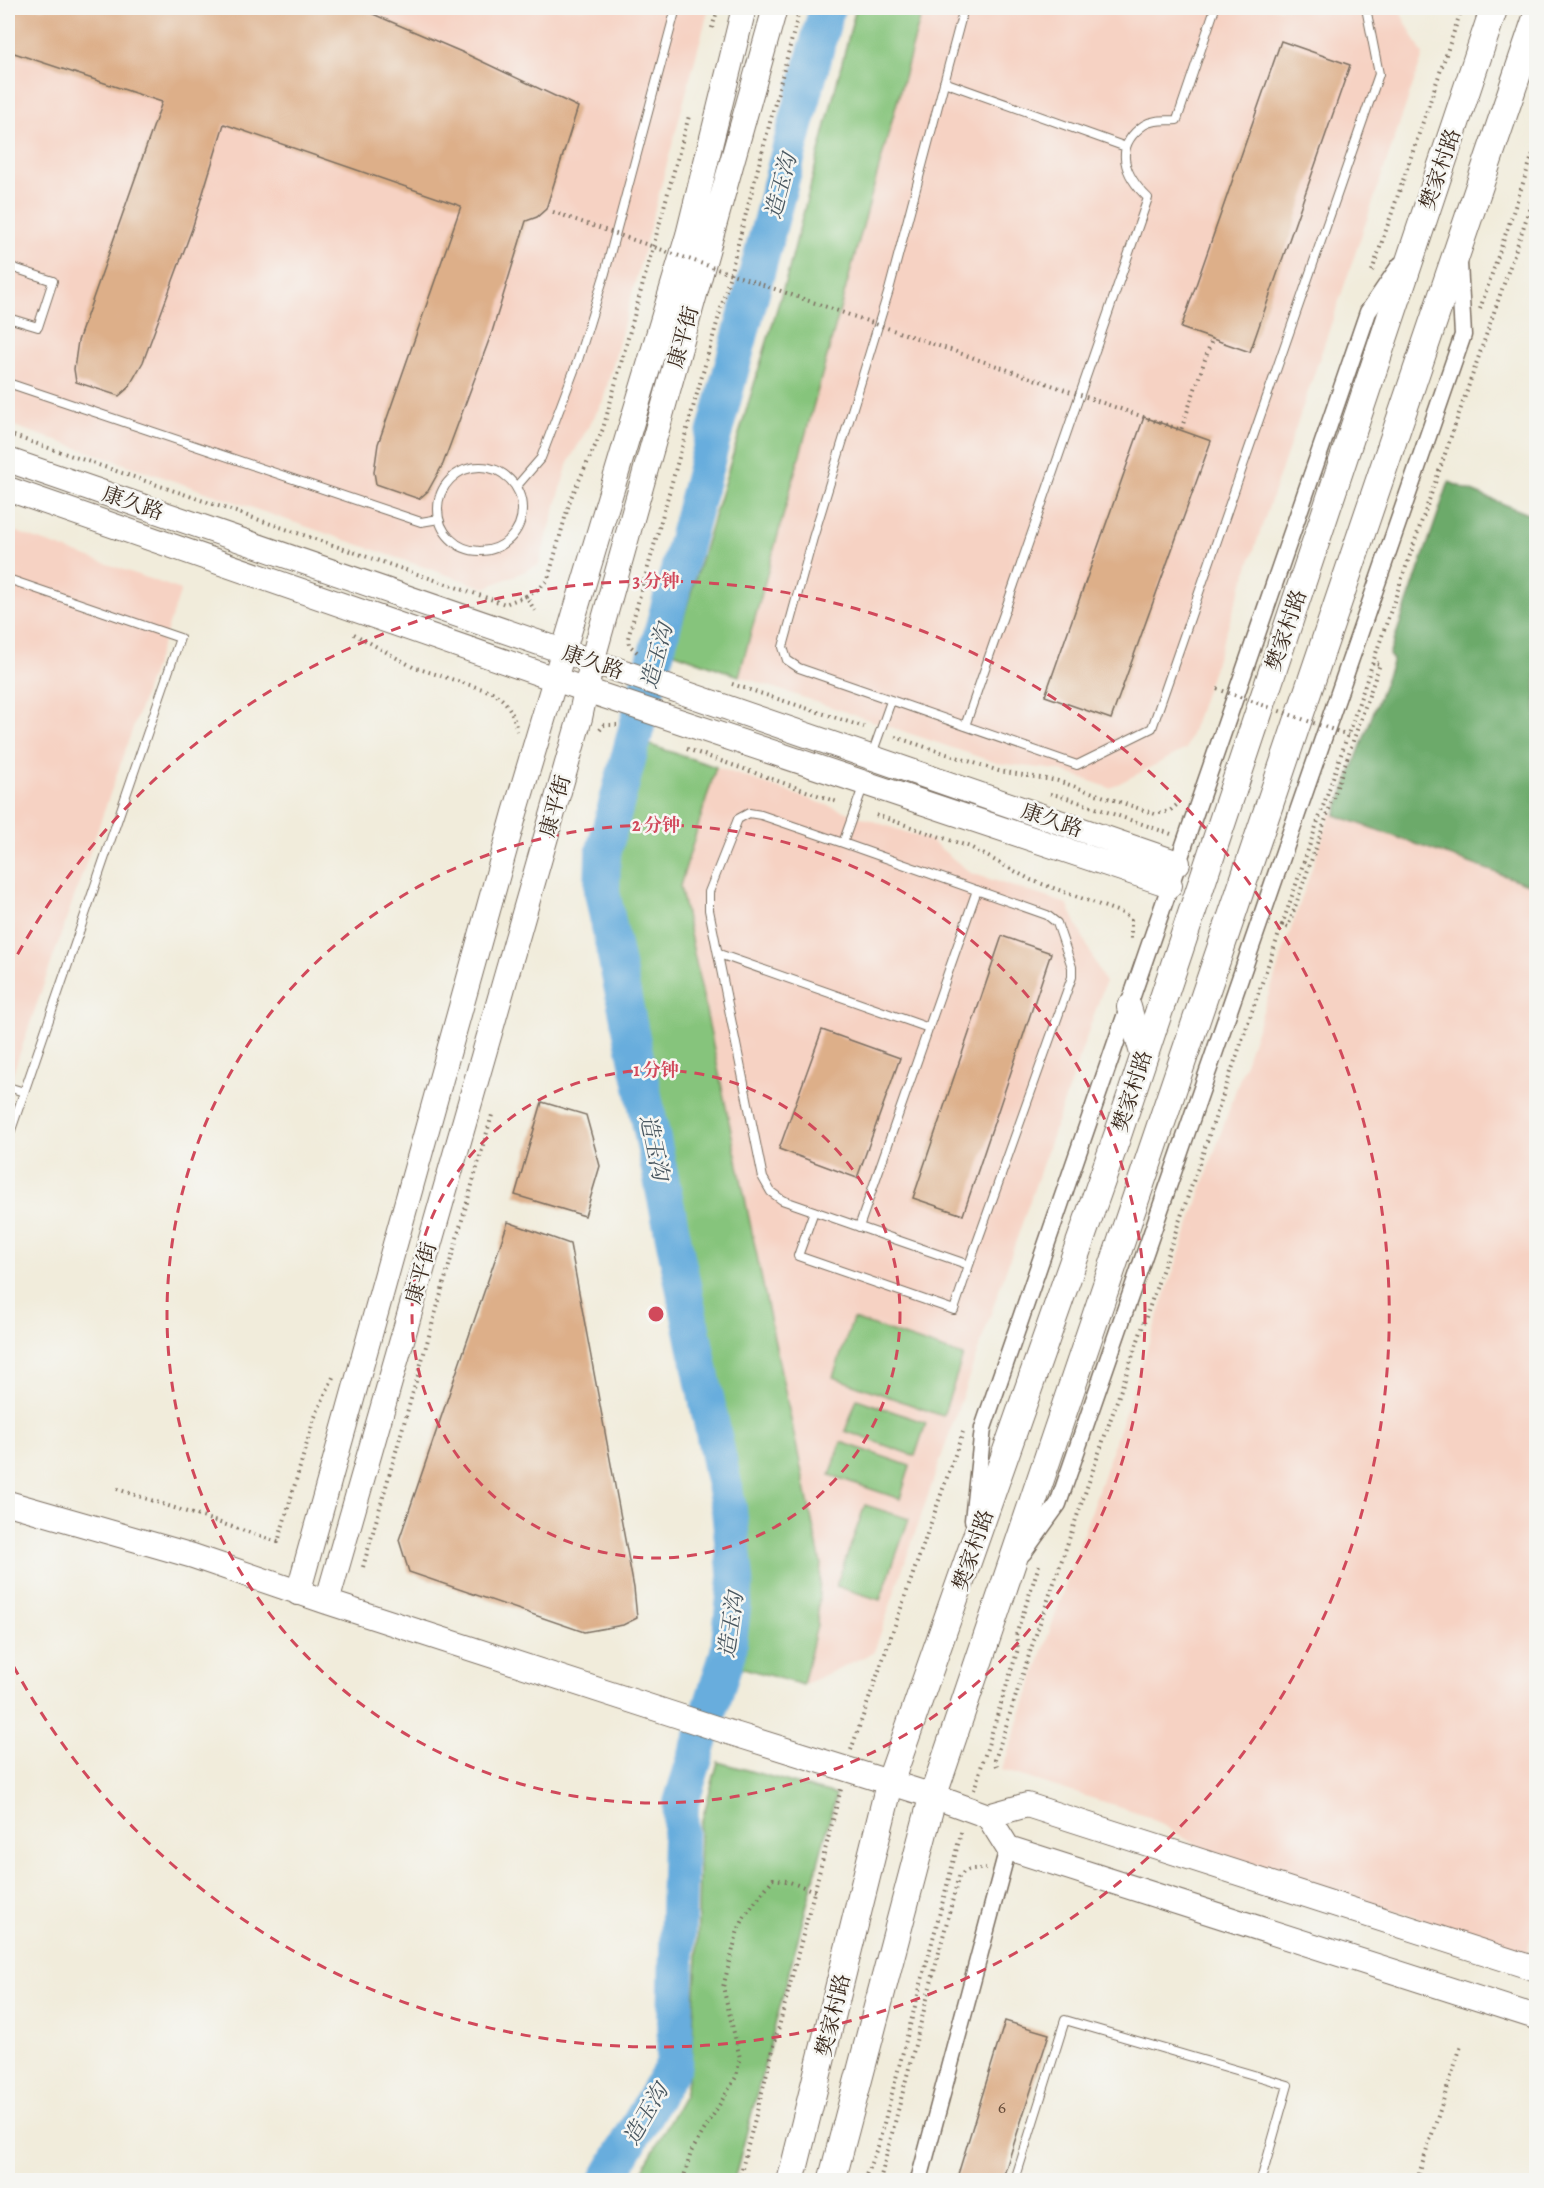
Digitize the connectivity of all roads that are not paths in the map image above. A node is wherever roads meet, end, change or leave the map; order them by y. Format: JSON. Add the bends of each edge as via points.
{"nodes":[{"id":1,"x":676,"y":8,"type":"edge"},
{"id":2,"x":744,"y":8,"type":"edge"},
{"id":3,"x":775,"y":8,"type":"edge"},
{"id":4,"x":964,"y":8,"type":"edge"},
{"id":5,"x":1215,"y":8,"type":"edge"},
{"id":6,"x":1366,"y":8,"type":"edge"},
{"id":7,"x":1494,"y":8,"type":"edge"},
{"id":8,"x":1536,"y":19,"type":"edge"},
{"id":9,"x":944,"y":82,"type":"junction"},
{"id":10,"x":1126,"y":147,"type":"junction"},
{"id":11,"x":1417,"y":239,"type":"junction"},
{"id":12,"x":1458,"y":251,"type":"junction"},
{"id":13,"x":8,"y":266,"type":"edge"},
{"id":14,"x":8,"y":318,"type":"edge"},
{"id":15,"x":8,"y":383,"type":"edge"},
{"id":16,"x":8,"y":460,"type":"edge"},
{"id":17,"x":516,"y":487,"type":"junction"},
{"id":18,"x":8,"y":489,"type":"edge"},
{"id":19,"x":439,"y":519,"type":"junction"},
{"id":20,"x":8,"y":579,"type":"edge"},
{"id":21,"x":564,"y":652,"type":"junction"},
{"id":22,"x":592,"y":662,"type":"junction"},
{"id":23,"x":555,"y":679,"type":"junction"},
{"id":24,"x":586,"y":690,"type":"junction"},
{"id":25,"x":891,"y":701,"type":"junction"},
{"id":26,"x":965,"y":726,"type":"junction"},
{"id":27,"x":871,"y":757,"type":"junction"},
{"id":28,"x":864,"y":783,"type":"junction"},
{"id":29,"x":843,"y":843,"type":"junction"},
{"id":30,"x":1122,"y":843,"type":"junction"},
{"id":31,"x":1114,"y":867,"type":"junction"},
{"id":32,"x":1174,"y":874,"type":"junction"},
{"id":33,"x":977,"y":890,"type":"junction"},
{"id":34,"x":719,"y":954,"type":"junction"},
{"id":35,"x":1128,"y":1006,"type":"junction"},
{"id":36,"x":929,"y":1028,"type":"junction"},
{"id":37,"x":1143,"y":1057,"type":"junction"},
{"id":38,"x":8,"y":1087,"type":"edge"},
{"id":39,"x":24,"y":1092,"type":"junction"},
{"id":40,"x":8,"y":1139,"type":"edge"},
{"id":41,"x":814,"y":1211,"type":"junction"},
{"id":42,"x":859,"y":1227,"type":"junction"},
{"id":43,"x":969,"y":1265,"type":"junction"},
{"id":44,"x":8,"y":1503,"type":"edge"},
{"id":45,"x":968,"y":1565,"type":"junction"},
{"id":46,"x":1006,"y":1576,"type":"junction"},
{"id":47,"x":298,"y":1593,"type":"junction"},
{"id":48,"x":327,"y":1602,"type":"junction"},
{"id":49,"x":890,"y":1782,"type":"junction"},
{"id":50,"x":933,"y":1796,"type":"junction"},
{"id":51,"x":978,"y":1812,"type":"junction"},
{"id":52,"x":1005,"y":1859,"type":"junction"},
{"id":53,"x":1536,"y":1969,"type":"edge"},
{"id":54,"x":1536,"y":2017,"type":"edge"},
{"id":55,"x":791,"y":2181,"type":"edge"},
{"id":56,"x":832,"y":2181,"type":"edge"},
{"id":57,"x":919,"y":2181,"type":"edge"},
{"id":58,"x":1015,"y":2181,"type":"edge"},
{"id":59,"x":1261,"y":2181,"type":"edge"}],
"edges":[{"from":1,"to":17,"type":"lane","via":[[578,360],[541,458]]},
{"from":2,"to":21,"type":"street","name":"康平街","via":[[688,234]]},
{"from":3,"to":22,"type":"street","name":"康平街"},
{"from":4,"to":9,"type":"lane"},
{"from":5,"to":10,"type":"lane","via":[[1177,120],[1144,125]]},
{"from":6,"to":26,"type":"lane","via":[[1379,74],[1152,728],[1077,765]]},
{"from":7,"to":11,"type":"main road","name":"樊家村路"},
{"from":8,"to":12,"type":"main road","name":"樊家村路"},
{"from":9,"to":10,"type":"lane"},
{"from":9,"to":25,"type":"lane","via":[[889,290],[783,647],[787,660],[799,668]]},
{"from":10,"to":26,"type":"lane","via":[[1125,167],[1148,198]]},
{"from":11,"to":32,"type":"street","via":[[1368,312]]},
{"from":11,"to":37,"type":"main road","name":"樊家村路"},
{"from":12,"to":46,"type":"main road","name":"樊家村路"},
{"from":12,"to":46,"type":"street","via":[[1463,335],[1058,1504]]},
{"from":13,"to":14,"type":"lane","via":[[53,281],[38,327]]},
{"from":15,"to":19,"type":"lane","via":[[421,522]]},
{"from":16,"to":21,"type":"street","name":"康久路"},
{"from":17,"to":19,"type":"lane","via":[[507,477],[489,469],[470,468],[457,473],[440,493]]},
{"from":17,"to":19,"type":"lane","via":[[521,501],[517,529],[496,549],[467,550],[444,533]]},
{"from":18,"to":23,"type":"street","name":"康久路"},
{"from":20,"to":39,"type":"lane","via":[[180,638]]},
{"from":21,"to":22,"type":"street","name":"康久路"},
{"from":21,"to":23,"type":"street","name":"康平街"},
{"from":22,"to":24,"type":"street","name":"康平街"},
{"from":22,"to":27,"type":"street","name":"康久路"},
{"from":23,"to":24,"type":"street","name":"康久路"},
{"from":23,"to":47,"type":"street","name":"康平街"},
{"from":24,"to":28,"type":"street","name":"康久路"},
{"from":24,"to":48,"type":"street","name":"康平街"},
{"from":25,"to":26,"type":"lane"},
{"from":25,"to":27,"type":"lane"},
{"from":27,"to":30,"type":"street","name":"康久路"},
{"from":28,"to":29,"type":"lane"},
{"from":28,"to":31,"type":"street","name":"康久路"},
{"from":29,"to":33,"type":"lane"},
{"from":29,"to":34,"type":"lane","via":[[761,815],[749,813],[738,819],[709,892]]},
{"from":30,"to":31,"type":"street"},
{"from":30,"to":32,"type":"street","name":"康久路"},
{"from":31,"to":32,"type":"street","name":"康久路"},
{"from":32,"to":35,"type":"street"},
{"from":33,"to":36,"type":"lane"},
{"from":33,"to":43,"type":"lane","via":[[1047,915],[1057,923],[1072,977]]},
{"from":34,"to":36,"type":"lane"},
{"from":34,"to":41,"type":"lane","via":[[763,1178],[771,1192],[782,1200]]},
{"from":35,"to":37,"type":"street"},
{"from":35,"to":45,"type":"street","via":[[983,1428]]},
{"from":36,"to":42,"type":"lane"},
{"from":37,"to":45,"type":"main road","name":"樊家村路"},
{"from":38,"to":39,"type":"lane"},
{"from":39,"to":40,"type":"lane"},
{"from":41,"to":42,"type":"lane"},
{"from":41,"to":43,"type":"lane","via":[[798,1256],[954,1310]]},
{"from":42,"to":43,"type":"lane"},
{"from":44,"to":47,"type":"street","via":[[193,1556]]},
{"from":45,"to":49,"type":"main road","name":"樊家村路"},
{"from":46,"to":50,"type":"main road","name":"樊家村路"},
{"from":47,"to":48,"type":"street"},
{"from":48,"to":49,"type":"street"},
{"from":49,"to":50,"type":"street"},
{"from":49,"to":55,"type":"main road","name":"樊家村路"},
{"from":50,"to":51,"type":"street"},
{"from":50,"to":56,"type":"main road","name":"樊家村路"},
{"from":51,"to":52,"type":"street"},
{"from":51,"to":53,"type":"street","via":[[1027,1804]]},
{"from":52,"to":54,"type":"street"},
{"from":52,"to":57,"type":"street"},
{"from":58,"to":59,"type":"lane","via":[[1065,2020],[1288,2085]]}]}
